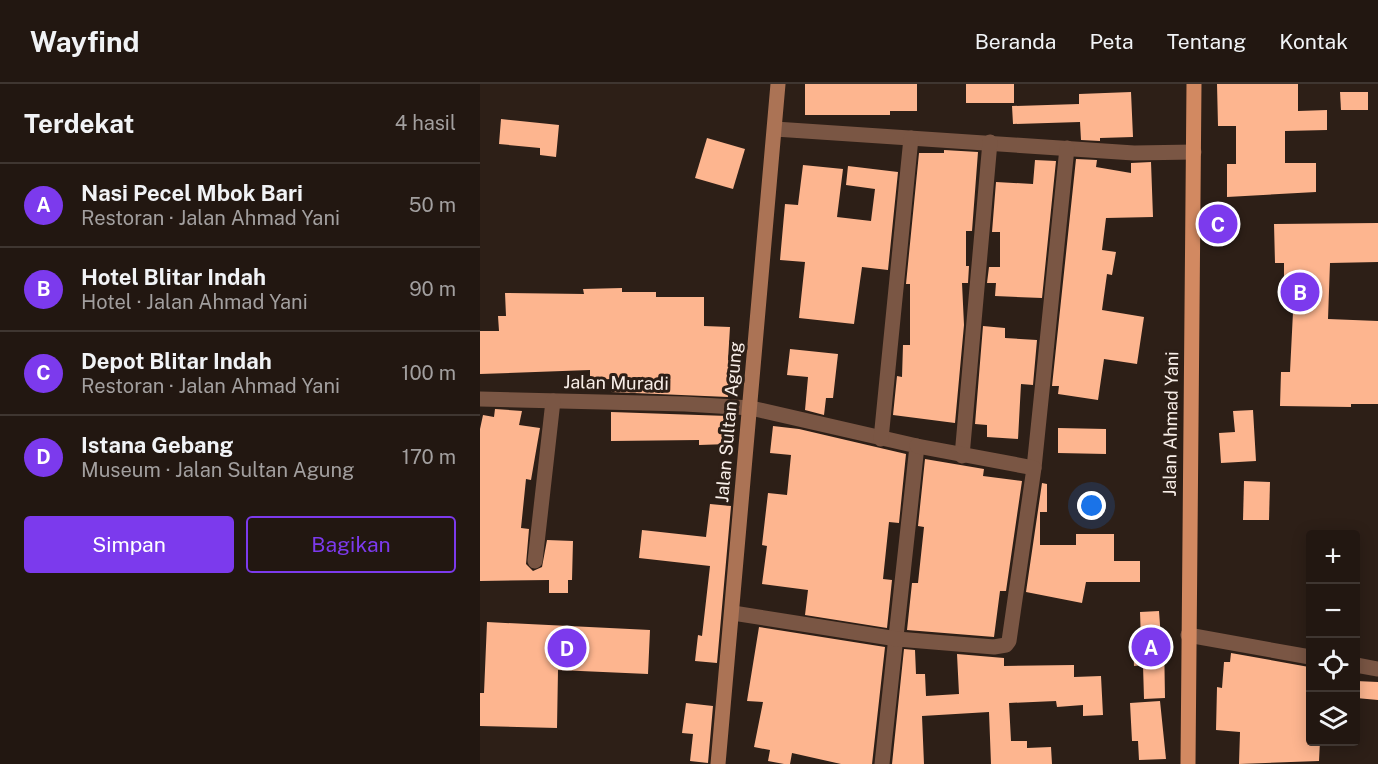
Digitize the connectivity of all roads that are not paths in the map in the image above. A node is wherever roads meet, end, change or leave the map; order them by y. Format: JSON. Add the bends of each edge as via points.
{"nodes":[{"id":1,"x":778,"y":84,"type":"edge"},
{"id":2,"x":1194,"y":84,"type":"edge"},
{"id":3,"x":775,"y":129,"type":"junction"},
{"id":4,"x":911,"y":138,"type":"junction"},
{"id":5,"x":990,"y":142,"type":"junction"},
{"id":6,"x":1067,"y":148,"type":"junction"},
{"id":7,"x":1194,"y":152,"type":"junction"},
{"id":8,"x":480,"y":399,"type":"edge"},
{"id":9,"x":553,"y":401,"type":"junction"},
{"id":10,"x":751,"y":408,"type":"junction"},
{"id":11,"x":881,"y":439,"type":"junction"},
{"id":12,"x":917,"y":446,"type":"junction"},
{"id":13,"x":962,"y":456,"type":"junction"},
{"id":14,"x":1034,"y":468,"type":"junction"},
{"id":15,"x":535,"y":561,"type":"dead end"},
{"id":16,"x":733,"y":613,"type":"junction"},
{"id":17,"x":1188,"y":634,"type":"junction"},
{"id":18,"x":897,"y":639,"type":"junction"},
{"id":19,"x":1306,"y":656,"type":"edge"},
{"id":20,"x":1360,"y":666,"type":"edge"},
{"id":21,"x":1378,"y":669,"type":"edge"},
{"id":22,"x":718,"y":764,"type":"edge"},
{"id":23,"x":882,"y":764,"type":"edge"},
{"id":24,"x":1188,"y":764,"type":"edge"}],
"edges":[{"from":1,"to":3,"type":"main road","name":"Jalan Sultan Agung"},
{"from":2,"to":7,"type":"main road","name":"Jalan Ahmad Yani"},
{"from":3,"to":4,"type":"street"},
{"from":3,"to":10,"type":"main road","name":"Jalan Sultan Agung"},
{"from":4,"to":5,"type":"street"},
{"from":4,"to":11,"type":"street"},
{"from":5,"to":6,"type":"street"},
{"from":5,"to":13,"type":"street"},
{"from":6,"to":7,"type":"street"},
{"from":6,"to":14,"type":"street"},
{"from":7,"to":17,"type":"main road","name":"Jalan Ahmad Yani"},
{"from":8,"to":9,"type":"street","name":"Jalan Muradi"},
{"from":9,"to":10,"type":"street","name":"Jalan Muradi"},
{"from":9,"to":15,"type":"street"},
{"from":10,"to":11,"type":"street","name":"Jalan Muradi"},
{"from":10,"to":16,"type":"main road","name":"Jalan Sultan Agung"},
{"from":11,"to":12,"type":"street","name":"Jalan Muradi"},
{"from":12,"to":13,"type":"street","name":"Jalan Muradi"},
{"from":12,"to":18,"type":"street"},
{"from":13,"to":14,"type":"street","name":"Jalan Muradi"},
{"from":14,"to":18,"type":"street","via":[[1006,645]]},
{"from":16,"to":18,"type":"street"},
{"from":16,"to":22,"type":"main road","name":"Jalan Sultan Agung"},
{"from":17,"to":19,"type":"street"},
{"from":17,"to":24,"type":"main road","name":"Jalan Ahmad Yani"},
{"from":18,"to":23,"type":"street"},
{"from":20,"to":21,"type":"street"}]}
